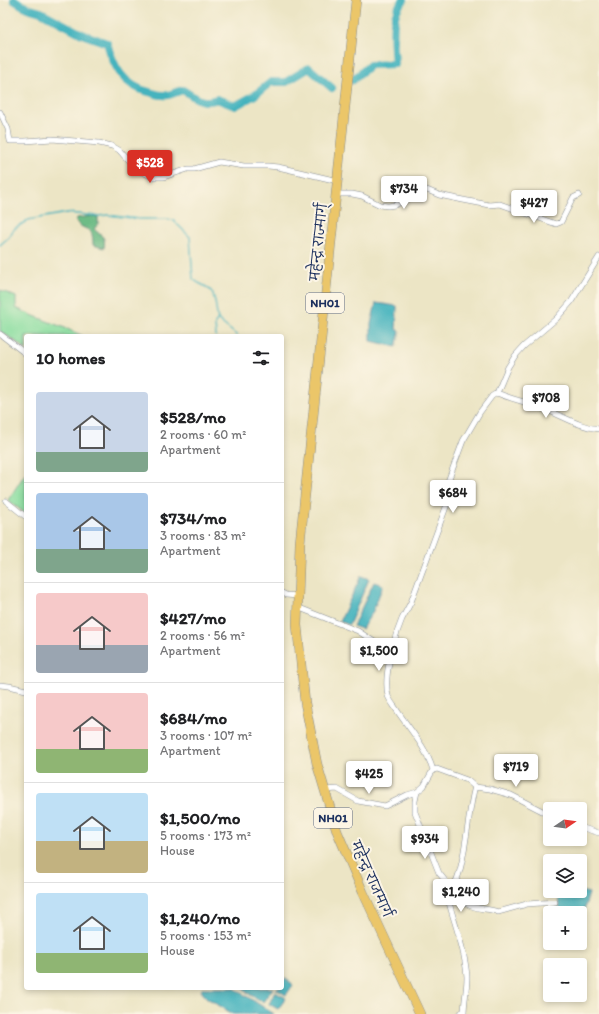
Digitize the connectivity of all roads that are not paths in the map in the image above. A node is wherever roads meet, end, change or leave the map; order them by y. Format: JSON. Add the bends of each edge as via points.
{"nodes":[{"id":1,"x":356,"y":0,"type":"edge"},
{"id":2,"x":0,"y":112,"type":"edge"},
{"id":3,"x":338,"y":181,"type":"junction"},
{"id":4,"x":336,"y":194,"type":"junction"},
{"id":5,"x":579,"y":194,"type":"dead end"},
{"id":6,"x":599,"y":257,"type":"edge"},
{"id":7,"x":0,"y":334,"type":"edge"},
{"id":8,"x":24,"y":352,"type":"edge"},
{"id":9,"x":498,"y":393,"type":"junction"},
{"id":10,"x":599,"y":429,"type":"edge"},
{"id":11,"x":6,"y":501,"type":"dead end"},
{"id":12,"x":24,"y":514,"type":"edge"},
{"id":13,"x":284,"y":594,"type":"edge"},
{"id":14,"x":298,"y":596,"type":"junction"},
{"id":15,"x":297,"y":606,"type":"junction"},
{"id":16,"x":391,"y":653,"type":"junction"},
{"id":17,"x":0,"y":685,"type":"edge"},
{"id":18,"x":24,"y":690,"type":"edge"},
{"id":19,"x":433,"y":770,"type":"junction"},
{"id":20,"x":475,"y":786,"type":"junction"},
{"id":21,"x":325,"y":790,"type":"junction"},
{"id":22,"x":417,"y":792,"type":"junction"},
{"id":23,"x":543,"y":811,"type":"edge"},
{"id":24,"x":587,"y":829,"type":"edge"},
{"id":25,"x":599,"y":833,"type":"edge"},
{"id":26,"x":452,"y":888,"type":"junction"},
{"id":27,"x":555,"y":902,"type":"dead end"},
{"id":28,"x":464,"y":1013,"type":"edge"},
{"id":29,"x":420,"y":1014,"type":"edge"},
{"id":30,"x":459,"y":1014,"type":"edge"}],
"edges":[{"from":1,"to":3,"type":"highway","name":"महेन्द्र राज्मार्ग्","number":"NH01"},
{"from":2,"to":3,"type":"street","via":[[10,141],[52,139],[112,146],[136,169],[153,176],[164,177],[219,162],[268,166]]},
{"from":3,"to":4,"type":"highway","name":"महेन्द्र राज्मार्ग्","number":"NH01"},
{"from":4,"to":5,"type":"street","via":[[362,196],[388,206],[427,190],[439,195],[489,205],[500,204],[556,224],[562,222],[573,198]]},
{"from":4,"to":14,"type":"highway","name":"महेन्द्र राज्मार्ग्","number":"NH01","via":[[300,543]]},
{"from":6,"to":9,"type":"street","via":[[571,302],[515,356],[508,366]]},
{"from":7,"to":8,"type":"street"},
{"from":9,"to":10,"type":"street","via":[[545,409],[582,427]]},
{"from":9,"to":16,"type":"street","via":[[492,396],[484,407],[463,442],[447,484],[449,499]]},
{"from":11,"to":12,"type":"street"},
{"from":13,"to":14,"type":"street"},
{"from":14,"to":15,"type":"highway","name":"महेन्द्र राज्मार्ग्","number":"NH01"},
{"from":15,"to":16,"type":"street","via":[[358,631]]},
{"from":15,"to":21,"type":"highway","name":"महेन्द्र राजमार्ग","number":"NH01","via":[[305,703]]},
{"from":16,"to":19,"type":"street","via":[[388,697],[420,741]]},
{"from":17,"to":18,"type":"street"},
{"from":19,"to":20,"type":"street","via":[[437,769],[467,780]]},
{"from":19,"to":22,"type":"street","via":[[424,786]]},
{"from":20,"to":23,"type":"street","via":[[511,795]]},
{"from":20,"to":26,"type":"street","via":[[463,859],[455,886]]},
{"from":21,"to":22,"type":"street","via":[[337,789],[358,801],[385,806]]},
{"from":21,"to":29,"type":"highway","name":"महेन्द्र राजमार्ग","number":"NH01","via":[[337,831]]},
{"from":22,"to":26,"type":"street","via":[[415,801],[419,823],[439,873]]},
{"from":24,"to":25,"type":"street"},
{"from":26,"to":27,"type":"street","via":[[472,907],[498,912],[527,904]]},
{"from":26,"to":28,"type":"street","via":[[448,899],[466,967]]},
{"from":28,"to":30,"type":"street"}]}
